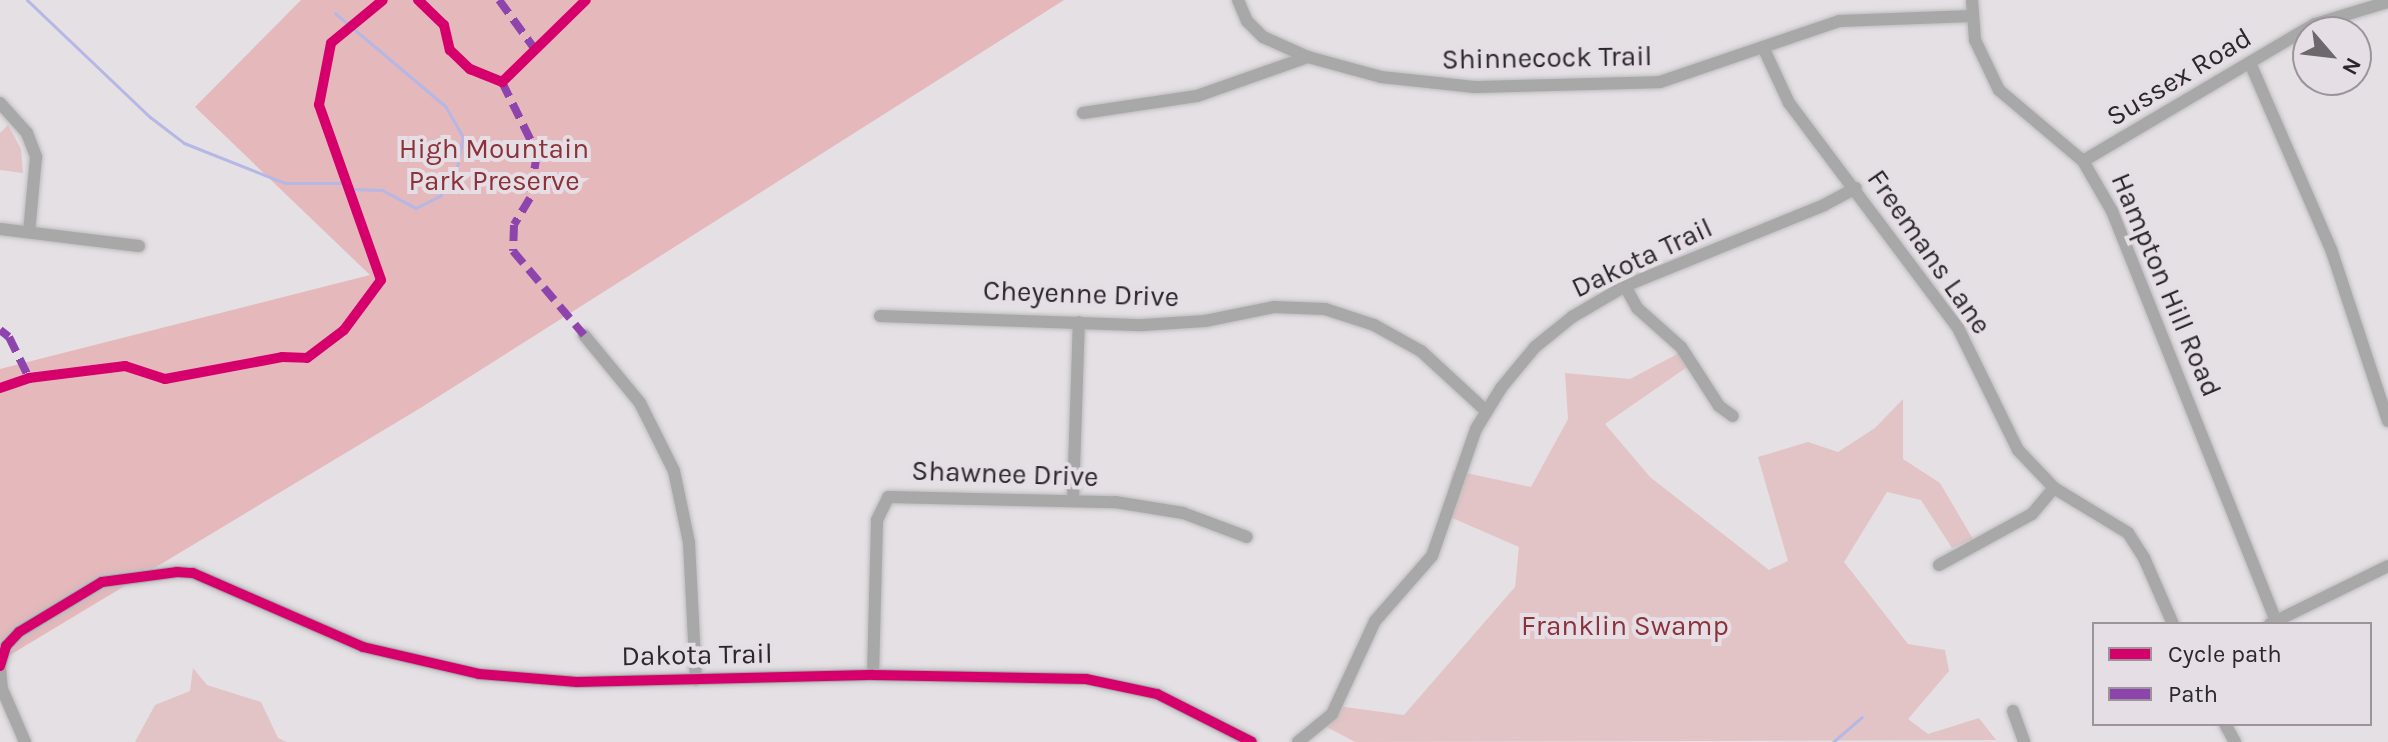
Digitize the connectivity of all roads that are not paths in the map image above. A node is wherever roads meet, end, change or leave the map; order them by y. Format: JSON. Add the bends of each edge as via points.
{"nodes":[{"id":1,"x":1238,"y":0,"type":"edge"},
{"id":2,"x":1972,"y":0,"type":"edge"},
{"id":3,"x":2388,"y":2,"type":"edge"},
{"id":4,"x":1972,"y":16,"type":"junction"},
{"id":5,"x":1763,"y":47,"type":"junction"},
{"id":6,"x":1308,"y":57,"type":"junction"},
{"id":7,"x":2250,"y":63,"type":"junction"},
{"id":8,"x":0,"y":103,"type":"edge"},
{"id":9,"x":1083,"y":113,"type":"dead end"},
{"id":10,"x":2083,"y":161,"type":"junction"},
{"id":11,"x":1856,"y":188,"type":"junction"},
{"id":12,"x":0,"y":229,"type":"edge"},
{"id":13,"x":29,"y":232,"type":"junction"},
{"id":14,"x":139,"y":246,"type":"dead end"},
{"id":15,"x":1625,"y":286,"type":"junction"},
{"id":16,"x":880,"y":316,"type":"dead end"},
{"id":17,"x":1079,"y":322,"type":"junction"},
{"id":18,"x":584,"y":335,"type":"dead end"},
{"id":19,"x":1486,"y":411,"type":"junction"},
{"id":20,"x":1733,"y":416,"type":"dead end"},
{"id":21,"x":2388,"y":421,"type":"edge"},
{"id":22,"x":2054,"y":488,"type":"junction"},
{"id":23,"x":1073,"y":499,"type":"junction"},
{"id":24,"x":1247,"y":537,"type":"dead end"},
{"id":25,"x":1939,"y":565,"type":"dead end"},
{"id":26,"x":2388,"y":566,"type":"edge"},
{"id":27,"x":2172,"y":622,"type":"edge"},
{"id":28,"x":2273,"y":622,"type":"edge"},
{"id":29,"x":2275,"y":622,"type":"edge"},
{"id":30,"x":0,"y":667,"type":"edge"},
{"id":31,"x":873,"y":675,"type":"junction"},
{"id":32,"x":696,"y":680,"type":"junction"},
{"id":33,"x":2013,"y":711,"type":"dead end"},
{"id":34,"x":25,"y":742,"type":"edge"},
{"id":35,"x":1252,"y":742,"type":"edge"},
{"id":36,"x":1298,"y":742,"type":"edge"},
{"id":37,"x":2024,"y":742,"type":"edge"}],
"edges":[{"from":1,"to":6,"type":"street","name":"Shinnecock Trail","via":[[1247,21],[1263,37]]},
{"from":2,"to":4,"type":"street","name":"Hampton Hill Road"},
{"from":3,"to":7,"type":"street","name":"Sussex Road","via":[[2337,14]]},
{"from":4,"to":5,"type":"street","name":"Shinnecock Trail","via":[[1839,21]]},
{"from":4,"to":10,"type":"street","name":"Hampton Hill Road","via":[[1981,58],[1999,90]]},
{"from":5,"to":6,"type":"street","name":"Shinnecock Trail","via":[[1660,82],[1567,85],[1429,84]]},
{"from":5,"to":11,"type":"street","name":"Freemans Lane","via":[[1789,103]]},
{"from":6,"to":9,"type":"street","via":[[1197,96]]},
{"from":7,"to":10,"type":"street","name":"Sussex Road"},
{"from":7,"to":21,"type":"street","via":[[2332,252]]},
{"from":8,"to":13,"type":"street","via":[[19,121],[36,157]]},
{"from":10,"to":28,"type":"street","name":"Hampton Hill Road","via":[[2130,251]]},
{"from":11,"to":15,"type":"street","name":"Dakota Trail"},
{"from":11,"to":22,"type":"street","name":"Freemans Lane","via":[[1958,328],[2018,450]]},
{"from":12,"to":13,"type":"street"},
{"from":13,"to":14,"type":"street"},
{"from":15,"to":19,"type":"street","name":"Dakota Trail","via":[[1551,333],[1517,367]]},
{"from":15,"to":20,"type":"street","via":[[1637,308],[1681,347],[1708,392]]},
{"from":16,"to":17,"type":"street","name":"Cheyenne Drive"},
{"from":17,"to":19,"type":"street","name":"Cheyenne Drive","via":[[1173,324],[1274,307],[1325,309],[1374,325],[1421,351]]},
{"from":17,"to":23,"type":"street"},
{"from":18,"to":32,"type":"street","via":[[640,403],[674,471],[689,542]]},
{"from":19,"to":36,"type":"street","name":"Dakota Trail","via":[[1453,486],[1437,549],[1375,621],[1332,714]]},
{"from":22,"to":25,"type":"street","via":[[2032,514]]},
{"from":22,"to":27,"type":"street","name":"Freemans Lane","via":[[2128,533]]},
{"from":23,"to":24,"type":"street","name":"Shawnee Drive","via":[[1183,513]]},
{"from":23,"to":31,"type":"street","name":"Shawnee Drive","via":[[888,497],[877,520]]},
{"from":26,"to":29,"type":"street"},
{"from":30,"to":32,"type":"street","name":"Dakota Trail","via":[[10,640],[102,582],[148,573],[193,573],[328,635],[441,667],[555,681]]},
{"from":30,"to":34,"type":"street","via":[[2,689]]},
{"from":31,"to":32,"type":"street","name":"Dakota Trail"},
{"from":31,"to":35,"type":"street","name":"Dakota Trail","via":[[1113,682],[1178,702]]},
{"from":33,"to":37,"type":"street"}]}
